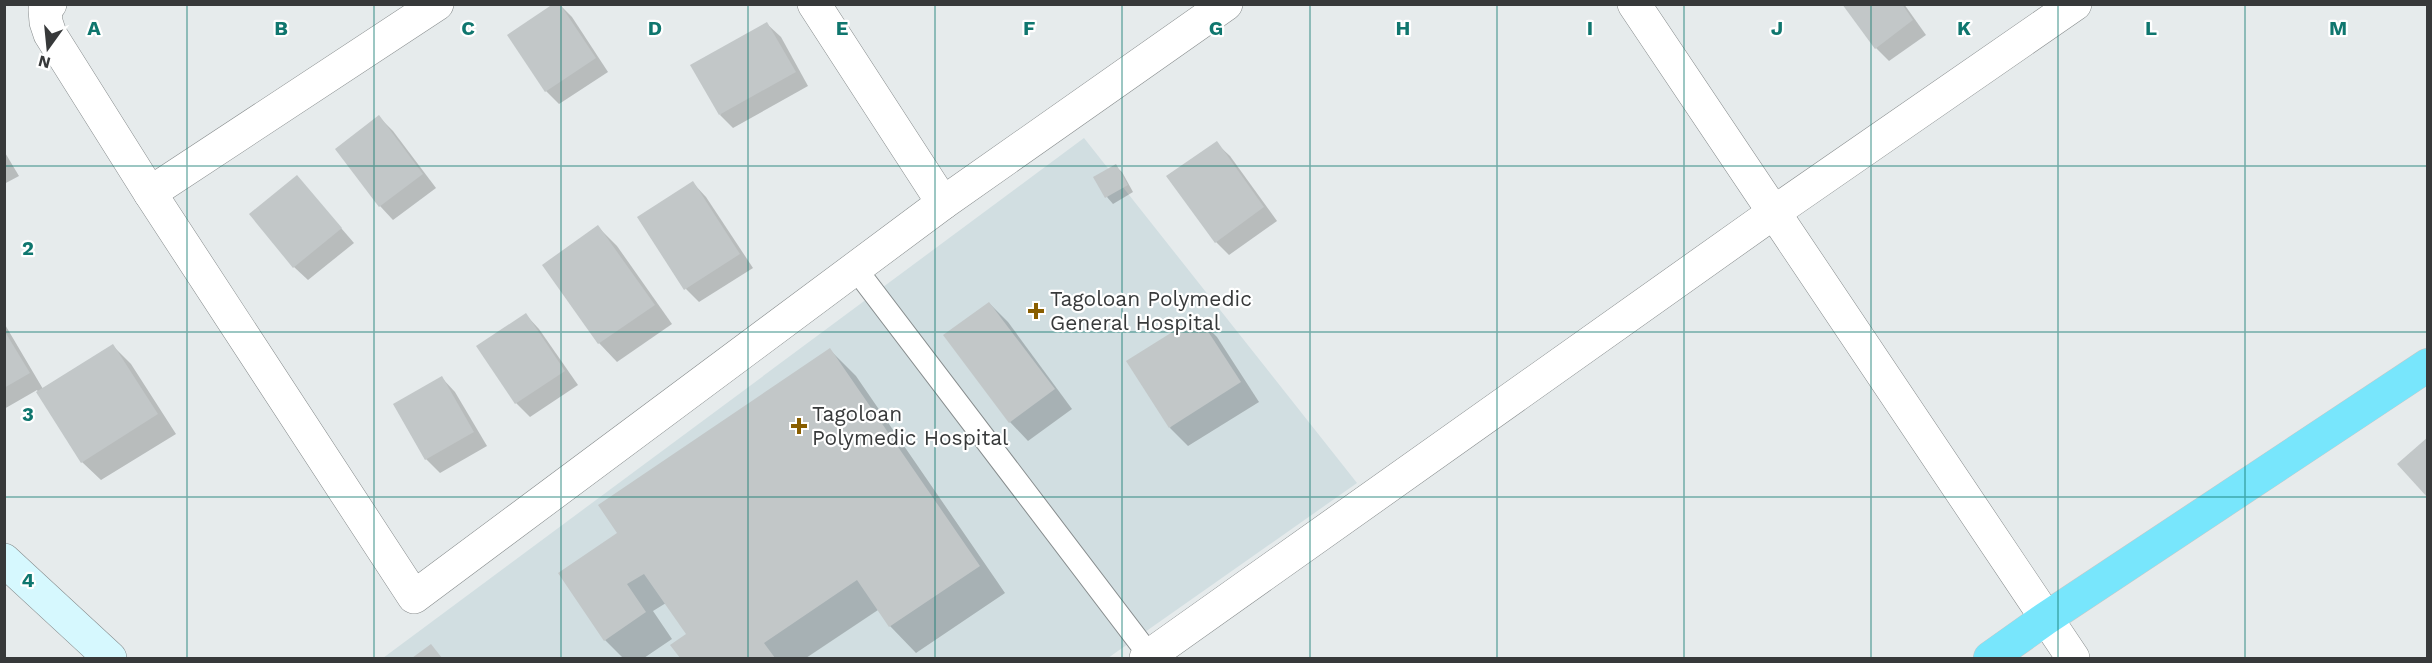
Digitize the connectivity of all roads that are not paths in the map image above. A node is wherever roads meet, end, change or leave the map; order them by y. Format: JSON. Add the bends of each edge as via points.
{"nodes":[{"id":1,"x":50,"y":4,"type":"edge"},
{"id":2,"x":437,"y":4,"type":"edge"},
{"id":3,"x":814,"y":4,"type":"edge"},
{"id":4,"x":1226,"y":4,"type":"edge"},
{"id":5,"x":1634,"y":4,"type":"edge"},
{"id":6,"x":2075,"y":4,"type":"edge"},
{"id":7,"x":150,"y":193,"type":"junction"},
{"id":8,"x":943,"y":203,"type":"junction"},
{"id":9,"x":1773,"y":213,"type":"junction"},
{"id":10,"x":855,"y":268,"type":"junction"},
{"id":11,"x":2427,"y":365,"type":"edge"},
{"id":12,"x":4,"y":560,"type":"edge"},
{"id":13,"x":2045,"y":619,"type":"junction"},
{"id":14,"x":1148,"y":657,"type":"edge"},
{"id":15,"x":110,"y":658,"type":"edge"},
{"id":16,"x":1990,"y":658,"type":"edge"},
{"id":17,"x":2073,"y":658,"type":"edge"}],
"edges":[{"from":1,"to":7,"type":"street","via":[[45,10],[50,34]]},
{"from":2,"to":7,"type":"street"},
{"from":3,"to":8,"type":"street"},
{"from":4,"to":8,"type":"street"},
{"from":5,"to":9,"type":"street"},
{"from":6,"to":9,"type":"street"},
{"from":7,"to":10,"type":"street","via":[[414,597]]},
{"from":8,"to":10,"type":"street"},
{"from":9,"to":13,"type":"street"},
{"from":9,"to":14,"type":"street"},
{"from":10,"to":14,"type":"lane"},
{"from":11,"to":13,"type":"highway"},
{"from":12,"to":15,"type":"main road"},
{"from":13,"to":16,"type":"highway"},
{"from":13,"to":17,"type":"street"}]}
